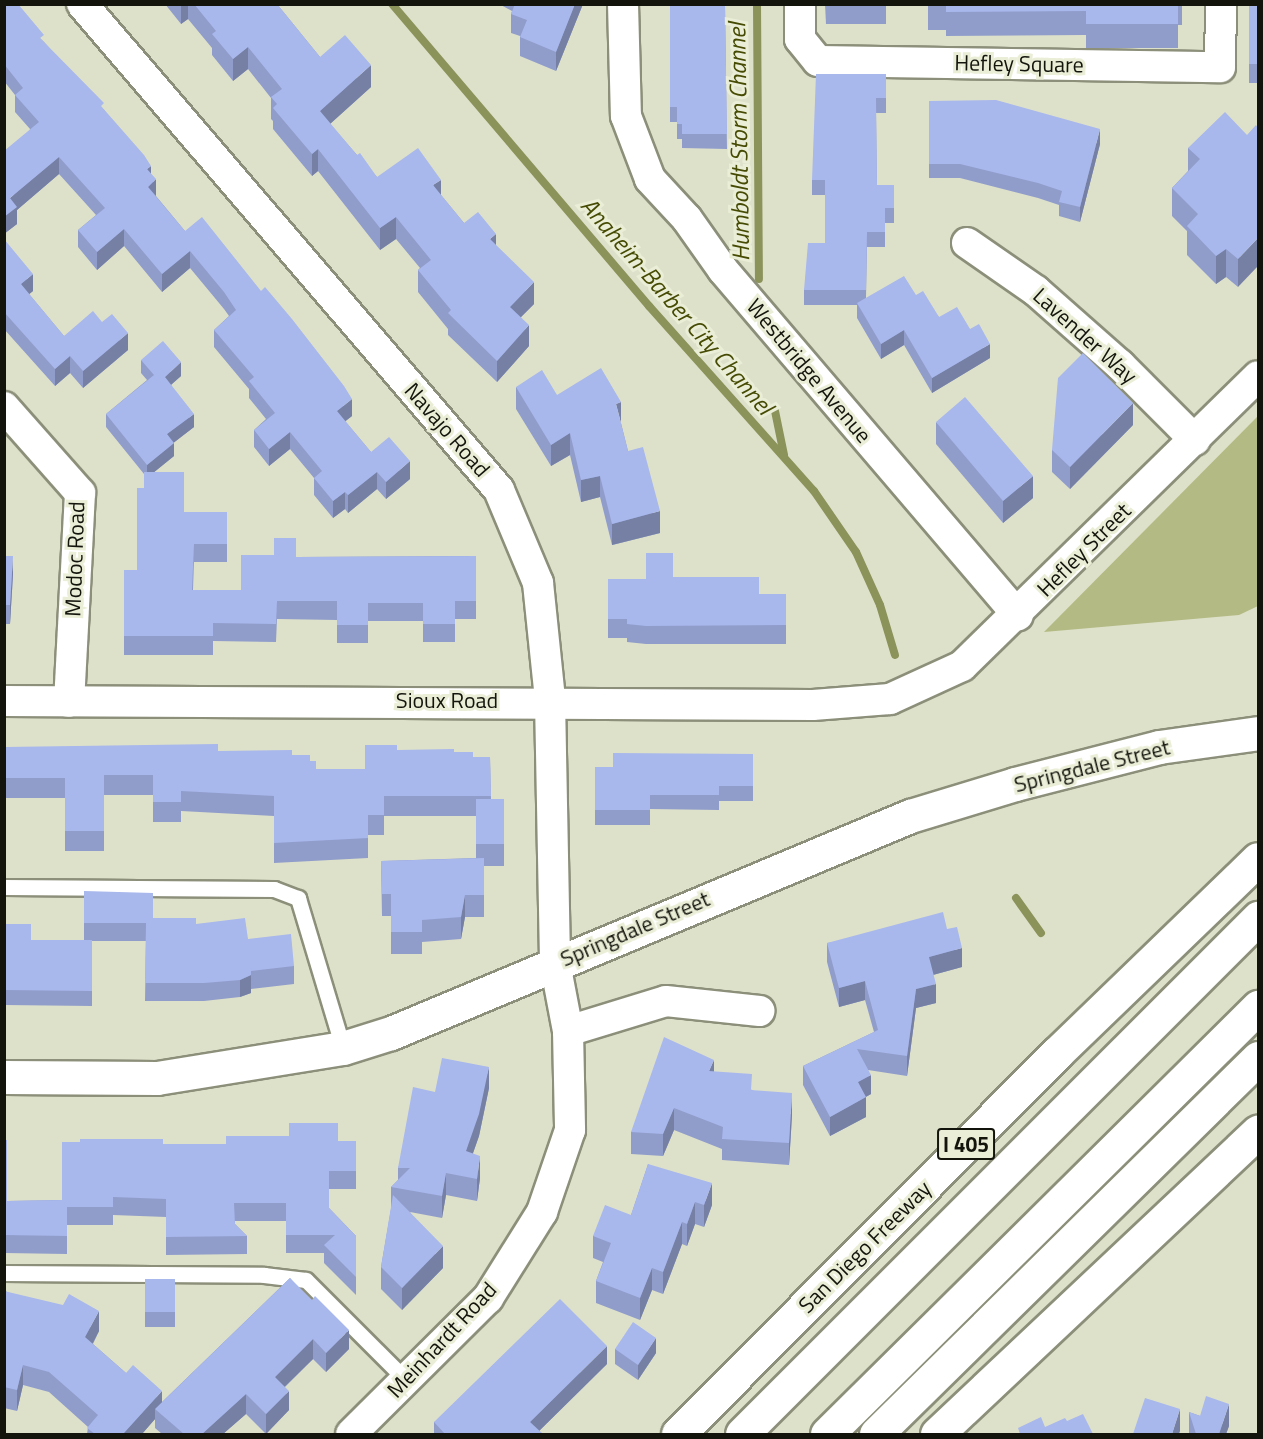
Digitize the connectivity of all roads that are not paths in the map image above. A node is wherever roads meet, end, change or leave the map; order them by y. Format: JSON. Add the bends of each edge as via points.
{"nodes":[{"id":1,"x":82,"y":4,"type":"edge"},
{"id":2,"x":623,"y":4,"type":"edge"},
{"id":3,"x":800,"y":4,"type":"edge"},
{"id":4,"x":1221,"y":4,"type":"edge"},
{"id":5,"x":966,"y":243,"type":"dead end"},
{"id":6,"x":1258,"y":376,"type":"edge"},
{"id":7,"x":4,"y":407,"type":"edge"},
{"id":8,"x":1195,"y":440,"type":"junction"},
{"id":9,"x":1018,"y":615,"type":"junction"},
{"id":10,"x":890,"y":699,"type":"joint"},
{"id":11,"x":550,"y":700,"type":"junction"},
{"id":12,"x":4,"y":701,"type":"edge"},
{"id":13,"x":69,"y":702,"type":"junction"},
{"id":14,"x":1258,"y":733,"type":"edge"},
{"id":15,"x":1258,"y":859,"type":"edge"},
{"id":16,"x":4,"y":887,"type":"edge"},
{"id":17,"x":1258,"y":918,"type":"edge"},
{"id":18,"x":555,"y":963,"type":"junction"},
{"id":19,"x":1258,"y":1007,"type":"edge"},
{"id":20,"x":759,"y":1011,"type":"dead end"},
{"id":21,"x":568,"y":1031,"type":"junction"},
{"id":22,"x":343,"y":1048,"type":"junction"},
{"id":23,"x":1258,"y":1058,"type":"edge"},
{"id":24,"x":4,"y":1077,"type":"edge"},
{"id":25,"x":1258,"y":1132,"type":"edge"},
{"id":26,"x":1258,"y":1140,"type":"edge"},
{"id":27,"x":1223,"y":1167,"type":"junction"},
{"id":28,"x":4,"y":1273,"type":"edge"},
{"id":29,"x":406,"y":1380,"type":"junction"},
{"id":30,"x":351,"y":1434,"type":"edge"},
{"id":31,"x":678,"y":1434,"type":"edge"},
{"id":32,"x":742,"y":1434,"type":"edge"},
{"id":33,"x":827,"y":1434,"type":"edge"},
{"id":34,"x":876,"y":1434,"type":"edge"},
{"id":35,"x":937,"y":1434,"type":"edge"}],
"edges":[{"from":1,"to":11,"type":"street","name":"Navajo Road","via":[[499,490],[538,583]]},
{"from":2,"to":9,"type":"street","name":"Westbridge Avenue","via":[[626,116],[650,178],[687,219],[723,270]]},
{"from":3,"to":4,"type":"street","name":"Hefley Square","via":[[800,39],[818,61],[1220,67]]},
{"from":5,"to":8,"type":"street","name":"Lavender Way","via":[[1036,291],[1120,365]]},
{"from":6,"to":8,"type":"street","name":"Hefley Street"},
{"from":7,"to":13,"type":"street","name":"Modoc Road","via":[[80,493]]},
{"from":8,"to":9,"type":"street","name":"Hefley Street"},
{"from":9,"to":10,"type":"street","name":"Hefley Street","via":[[962,666]]},
{"from":10,"to":11,"type":"street","name":"Sioux Road","via":[[813,705]]},
{"from":11,"to":13,"type":"street","name":"Sioux Road"},
{"from":11,"to":18,"type":"street","name":"Navajo Road"},
{"from":12,"to":13,"type":"street","name":"Sioux Road"},
{"from":14,"to":18,"type":"main road","name":"Springdale Street","via":[[1160,747],[910,816]]},
{"from":15,"to":31,"type":"main road","name":"San Diego Freeway","number":"I 405","via":[[1057,1053]]},
{"from":16,"to":22,"type":"lane","via":[[274,889],[298,898]]},
{"from":17,"to":32,"type":"main road"},
{"from":18,"to":21,"type":"street","name":"Meinhardt Road"},
{"from":18,"to":22,"type":"main road","name":"Springdale Street","via":[[391,1033]]},
{"from":19,"to":33,"type":"main road"},
{"from":20,"to":21,"type":"street","via":[[666,1001]]},
{"from":21,"to":29,"type":"street","name":"Meinhardt Road","via":[[570,1130],[542,1212],[488,1298]]},
{"from":22,"to":24,"type":"main road","name":"Springdale Street","via":[[157,1078]]},
{"from":23,"to":34,"type":"main road"},
{"from":25,"to":27,"type":"main road"},
{"from":26,"to":27,"type":"main road"},
{"from":27,"to":35,"type":"main road"},
{"from":28,"to":29,"type":"lane","via":[[264,1275],[306,1280]]},
{"from":29,"to":30,"type":"street","name":"Meinhardt Road"}]}
